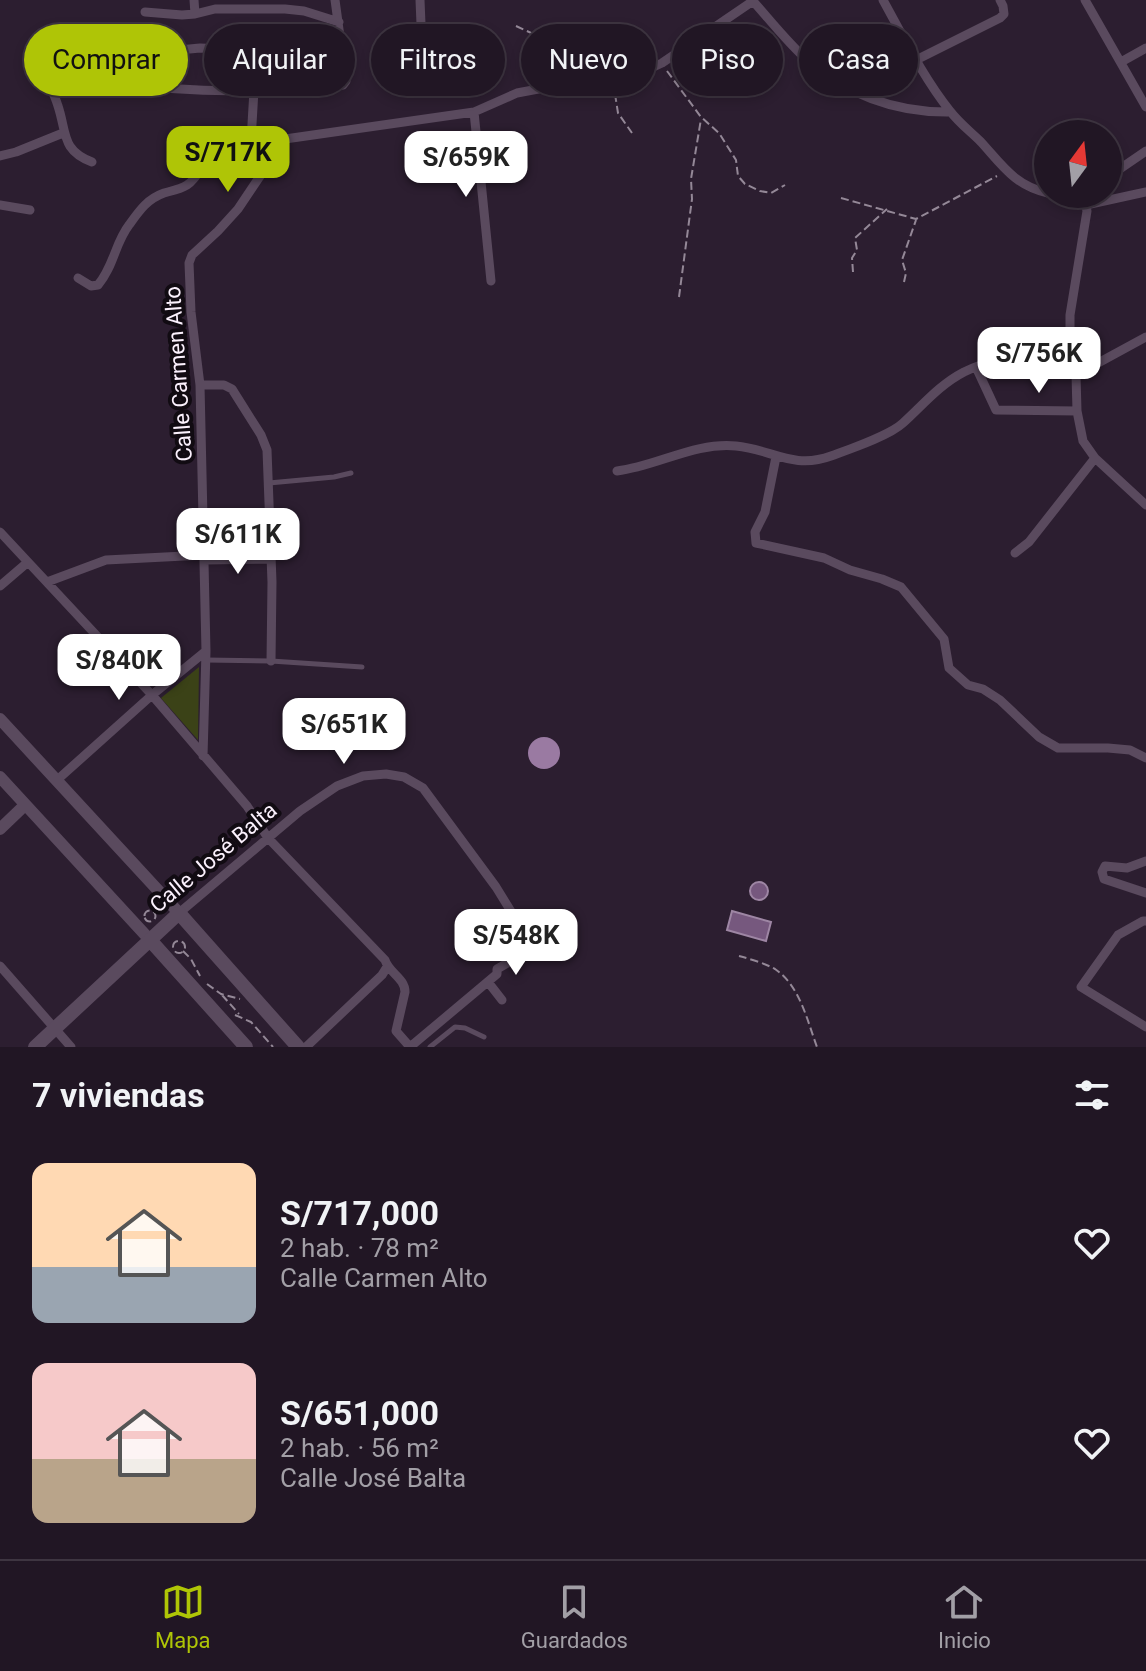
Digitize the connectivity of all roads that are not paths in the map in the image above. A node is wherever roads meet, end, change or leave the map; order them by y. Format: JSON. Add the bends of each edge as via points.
{"nodes":[{"id":1,"x":194,"y":0,"type":"edge"},
{"id":2,"x":335,"y":0,"type":"edge"},
{"id":3,"x":420,"y":0,"type":"edge"},
{"id":4,"x":883,"y":0,"type":"edge"},
{"id":5,"x":1000,"y":0,"type":"edge"},
{"id":6,"x":1085,"y":0,"type":"edge"},
{"id":7,"x":752,"y":1,"type":"edge"},
{"id":8,"x":145,"y":12,"type":"dead end"},
{"id":9,"x":195,"y":14,"type":"junction"},
{"id":10,"x":339,"y":22,"type":"joint"},
{"id":11,"x":421,"y":24,"type":"edge"},
{"id":12,"x":896,"y":24,"type":"edge"},
{"id":13,"x":204,"y":48,"type":"edge"},
{"id":14,"x":1146,"y":48,"type":"edge"},
{"id":15,"x":918,"y":59,"type":"edge"},
{"id":16,"x":1121,"y":62,"type":"junction"},
{"id":17,"x":918,"y":63,"type":"edge"},
{"id":18,"x":204,"y":91,"type":"edge"},
{"id":19,"x":54,"y":96,"type":"edge"},
{"id":20,"x":254,"y":96,"type":"edge"},
{"id":21,"x":1146,"y":107,"type":"edge"},
{"id":22,"x":474,"y":112,"type":"junction"},
{"id":23,"x":951,"y":112,"type":"junction"},
{"id":24,"x":63,"y":133,"type":"junction"},
{"id":25,"x":285,"y":139,"type":"junction"},
{"id":26,"x":251,"y":141,"type":"junction"},
{"id":27,"x":1146,"y":151,"type":"edge"},
{"id":28,"x":0,"y":156,"type":"edge"},
{"id":29,"x":92,"y":162,"type":"dead end"},
{"id":30,"x":1122,"y":167,"type":"edge"},
{"id":31,"x":1034,"y":188,"type":"edge"},
{"id":32,"x":1146,"y":192,"type":"edge"},
{"id":33,"x":1122,"y":197,"type":"edge"},
{"id":34,"x":0,"y":205,"type":"edge"},
{"id":35,"x":1086,"y":208,"type":"edge"},
{"id":36,"x":30,"y":210,"type":"dead end"},
{"id":37,"x":78,"y":278,"type":"dead end"},
{"id":38,"x":491,"y":281,"type":"dead end"},
{"id":39,"x":1146,"y":337,"type":"edge"},
{"id":40,"x":1070,"y":344,"type":"junction"},
{"id":41,"x":976,"y":367,"type":"junction"},
{"id":42,"x":1076,"y":375,"type":"junction"},
{"id":43,"x":200,"y":385,"type":"junction"},
{"id":44,"x":1077,"y":411,"type":"junction"},
{"id":45,"x":776,"y":457,"type":"junction"},
{"id":46,"x":1095,"y":458,"type":"junction"},
{"id":47,"x":617,"y":471,"type":"dead end"},
{"id":48,"x":351,"y":473,"type":"dead end"},
{"id":49,"x":268,"y":483,"type":"junction"},
{"id":50,"x":1146,"y":505,"type":"edge"},
{"id":51,"x":0,"y":532,"type":"edge"},
{"id":52,"x":1015,"y":553,"type":"dead end"},
{"id":53,"x":204,"y":558,"type":"junction"},
{"id":54,"x":271,"y":559,"type":"junction"},
{"id":55,"x":28,"y":562,"type":"junction"},
{"id":56,"x":47,"y":582,"type":"junction"},
{"id":57,"x":0,"y":586,"type":"edge"},
{"id":58,"x":206,"y":656,"type":"junction"},
{"id":59,"x":271,"y":661,"type":"junction"},
{"id":60,"x":362,"y":667,"type":"dead end"},
{"id":61,"x":152,"y":695,"type":"junction"},
{"id":62,"x":0,"y":719,"type":"edge"},
{"id":63,"x":203,"y":756,"type":"junction"},
{"id":64,"x":1146,"y":758,"type":"edge"},
{"id":65,"x":0,"y":777,"type":"edge"},
{"id":66,"x":56,"y":781,"type":"junction"},
{"id":67,"x":25,"y":805,"type":"junction"},
{"id":68,"x":0,"y":829,"type":"edge"},
{"id":69,"x":268,"y":838,"type":"junction"},
{"id":70,"x":1146,"y":861,"type":"edge"},
{"id":71,"x":1146,"y":893,"type":"edge"},
{"id":72,"x":179,"y":913,"type":"junction"},
{"id":73,"x":1146,"y":921,"type":"edge"},
{"id":74,"x":150,"y":940,"type":"junction"},
{"id":75,"x":0,"y":966,"type":"edge"},
{"id":76,"x":387,"y":967,"type":"junction"},
{"id":77,"x":488,"y":982,"type":"junction"},
{"id":78,"x":502,"y":1000,"type":"dead end"},
{"id":79,"x":1146,"y":1027,"type":"edge"},
{"id":80,"x":54,"y":1029,"type":"junction"},
{"id":81,"x":484,"y":1037,"type":"dead end"},
{"id":82,"x":35,"y":1047,"type":"edge"},
{"id":83,"x":71,"y":1047,"type":"edge"},
{"id":84,"x":246,"y":1047,"type":"edge"},
{"id":85,"x":298,"y":1047,"type":"edge"},
{"id":86,"x":306,"y":1047,"type":"edge"},
{"id":87,"x":410,"y":1047,"type":"edge"},
{"id":88,"x":430,"y":1047,"type":"edge"}],
"edges":[{"from":1,"to":9,"type":"street"},
{"from":2,"to":10,"type":"street"},
{"from":3,"to":11,"type":"street"},
{"from":4,"to":12,"type":"street"},
{"from":5,"to":15,"type":"street","via":[[1000,18]]},
{"from":6,"to":16,"type":"street"},
{"from":7,"to":22,"type":"street","via":[[662,63],[614,85],[581,81],[517,93]]},
{"from":7,"to":23,"type":"street","via":[[807,59],[863,96],[924,113]]},
{"from":8,"to":9,"type":"street"},
{"from":9,"to":10,"type":"street","via":[[285,9]]},
{"from":13,"to":18,"type":"street","via":[[129,43],[112,48],[103,72],[114,84]]},
{"from":14,"to":16,"type":"street"},
{"from":16,"to":21,"type":"street"},
{"from":17,"to":23,"type":"street"},
{"from":19,"to":24,"type":"street"},
{"from":20,"to":26,"type":"street"},
{"from":22,"to":25,"type":"street"},
{"from":22,"to":38,"type":"street"},
{"from":23,"to":31,"type":"street","via":[[1005,172]]},
{"from":24,"to":28,"type":"street"},
{"from":24,"to":29,"type":"street","via":[[72,151]]},
{"from":25,"to":26,"type":"street"},
{"from":25,"to":43,"type":"street","name":"Calle Carmen Alto","via":[[238,209],[189,263]]},
{"from":26,"to":37,"type":"street","via":[[223,145],[187,185],[146,202],[98,285]]},
{"from":27,"to":30,"type":"street"},
{"from":32,"to":33,"type":"street"},
{"from":34,"to":36,"type":"street"},
{"from":35,"to":40,"type":"street"},
{"from":39,"to":42,"type":"street"},
{"from":40,"to":41,"type":"street"},
{"from":40,"to":42,"type":"street"},
{"from":41,"to":44,"type":"street","via":[[996,410]]},
{"from":41,"to":45,"type":"street","via":[[942,387],[884,435],[827,458]]},
{"from":42,"to":44,"type":"street"},
{"from":43,"to":49,"type":"street","via":[[232,389],[267,450]]},
{"from":43,"to":53,"type":"street","name":"Calle Carmen Alto"},
{"from":44,"to":46,"type":"street","via":[[1083,441]]},
{"from":45,"to":47,"type":"street","via":[[722,445]]},
{"from":45,"to":64,"type":"street","via":[[756,543],[824,558],[901,587],[944,639],[949,668],[968,685],[1000,700],[1058,748],[1130,750]]},
{"from":46,"to":50,"type":"street"},
{"from":46,"to":52,"type":"street"},
{"from":48,"to":49,"type":"lane"},
{"from":49,"to":54,"type":"street"},
{"from":51,"to":55,"type":"street"},
{"from":53,"to":54,"type":"street"},
{"from":53,"to":56,"type":"street","via":[[106,560]]},
{"from":53,"to":58,"type":"street","name":"Calle Carmen Alto"},
{"from":54,"to":59,"type":"street"},
{"from":55,"to":56,"type":"street"},
{"from":55,"to":57,"type":"street"},
{"from":56,"to":61,"type":"street"},
{"from":58,"to":59,"type":"lane"},
{"from":58,"to":61,"type":"street"},
{"from":58,"to":63,"type":"street","name":"Calle Carmen Alto"},
{"from":59,"to":60,"type":"lane"},
{"from":61,"to":63,"type":"street"},
{"from":61,"to":66,"type":"street"},
{"from":62,"to":66,"type":"street"},
{"from":63,"to":69,"type":"street"},
{"from":65,"to":67,"type":"street"},
{"from":66,"to":72,"type":"street"},
{"from":67,"to":68,"type":"street"},
{"from":67,"to":74,"type":"street"},
{"from":69,"to":72,"type":"street","name":"Calle José Balta"},
{"from":69,"to":76,"type":"street"},
{"from":69,"to":77,"type":"street","name":"Calle José Balta","via":[[337,786],[363,776],[404,777],[423,788],[533,947],[497,969]]},
{"from":70,"to":71,"type":"street","via":[[1127,868],[1105,866],[1102,872],[1104,879]]},
{"from":72,"to":74,"type":"main road","name":"Calle José Balta"},
{"from":72,"to":85,"type":"main road"},
{"from":73,"to":79,"type":"street","via":[[1118,935],[1081,987]]},
{"from":74,"to":80,"type":"main road","name":"Calle José Balta"},
{"from":74,"to":84,"type":"main road"},
{"from":75,"to":80,"type":"street"},
{"from":76,"to":86,"type":"street"},
{"from":76,"to":87,"type":"street","via":[[405,987],[396,1031]]},
{"from":77,"to":78,"type":"street"},
{"from":77,"to":87,"type":"street"},
{"from":80,"to":82,"type":"main road","name":"Calle José Balta"},
{"from":80,"to":83,"type":"street"},
{"from":81,"to":88,"type":"lane","via":[[455,1027]]}]}
